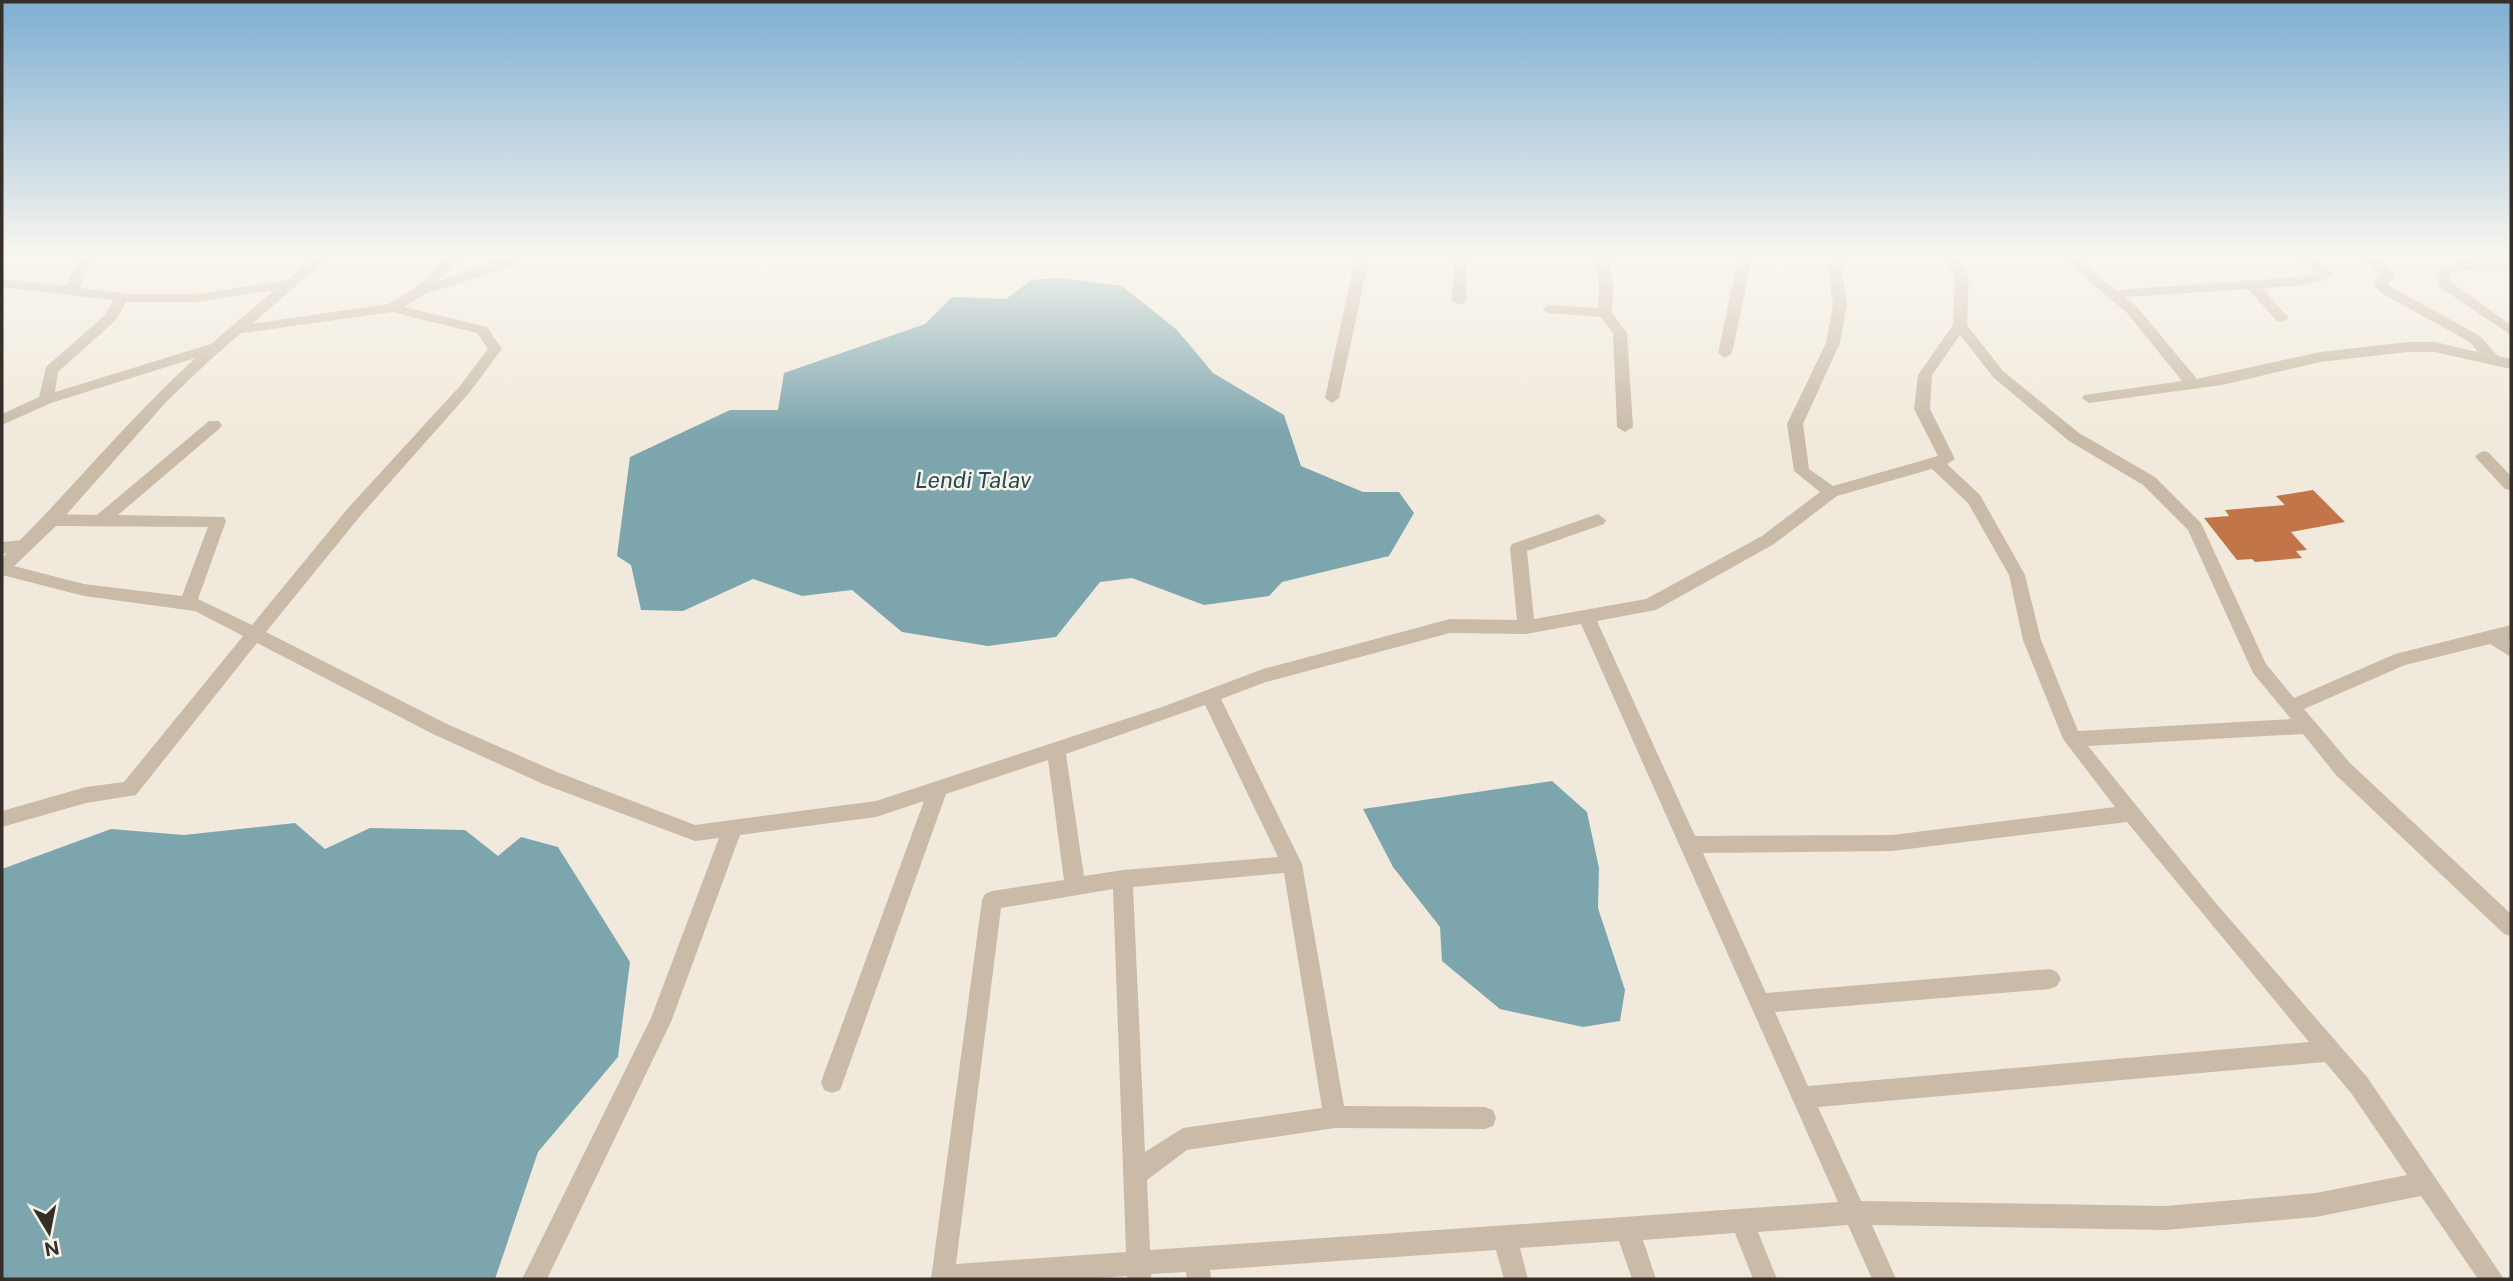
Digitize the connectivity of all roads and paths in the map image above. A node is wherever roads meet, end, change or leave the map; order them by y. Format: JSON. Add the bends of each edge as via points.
{"nodes":[{"id":1,"x":1605,"y":313,"type":"edge"},
{"id":2,"x":113,"y":314,"type":"edge"},
{"id":3,"x":255,"y":314,"type":"edge"},
{"id":4,"x":357,"y":314,"type":"edge"},
{"id":5,"x":413,"y":314,"type":"edge"},
{"id":6,"x":1350,"y":314,"type":"edge"},
{"id":7,"x":1733,"y":314,"type":"edge"},
{"id":8,"x":1838,"y":314,"type":"edge"},
{"id":9,"x":1960,"y":314,"type":"edge"},
{"id":10,"x":2135,"y":314,"type":"edge"},
{"id":11,"x":2278,"y":314,"type":"edge"},
{"id":12,"x":2429,"y":314,"type":"edge"},
{"id":13,"x":2487,"y":314,"type":"edge"},
{"id":14,"x":2282,"y":318,"type":"dead end"},
{"id":15,"x":1960,"y":325,"type":"junction"},
{"id":16,"x":236,"y":330,"type":"junction"},
{"id":17,"x":2511,"y":331,"type":"edge"},
{"id":18,"x":216,"y":347,"type":"junction"},
{"id":19,"x":1725,"y":353,"type":"dead end"},
{"id":20,"x":2492,"y":359,"type":"junction"},
{"id":21,"x":2511,"y":364,"type":"edge"},
{"id":22,"x":2193,"y":384,"type":"junction"},
{"id":23,"x":1332,"y":398,"type":"dead end"},
{"id":24,"x":2089,"y":398,"type":"dead end"},
{"id":25,"x":46,"y":400,"type":"junction"},
{"id":26,"x":2,"y":420,"type":"edge"},
{"id":27,"x":214,"y":425,"type":"dead end"},
{"id":28,"x":1625,"y":427,"type":"dead end"},
{"id":29,"x":2483,"y":456,"type":"dead end"},
{"id":30,"x":1935,"y":462,"type":"junction"},
{"id":31,"x":2511,"y":485,"type":"edge"},
{"id":32,"x":1831,"y":492,"type":"junction"},
{"id":33,"x":52,"y":520,"type":"junction"},
{"id":34,"x":101,"y":520,"type":"junction"},
{"id":35,"x":1598,"y":520,"type":"dead end"},
{"id":36,"x":23,"y":546,"type":"junction"},
{"id":37,"x":2,"y":548,"type":"edge"},
{"id":38,"x":2,"y":568,"type":"edge"},
{"id":39,"x":188,"y":603,"type":"junction"},
{"id":40,"x":1586,"y":616,"type":"junction"},
{"id":41,"x":1527,"y":627,"type":"junction"},
{"id":42,"x":2511,"y":632,"type":"edge"},
{"id":43,"x":256,"y":636,"type":"junction"},
{"id":44,"x":2492,"y":636,"type":"junction"},
{"id":45,"x":2511,"y":650,"type":"edge"},
{"id":46,"x":1210,"y":696,"type":"junction"},
{"id":47,"x":2291,"y":707,"type":"junction"},
{"id":48,"x":2307,"y":726,"type":"junction"},
{"id":49,"x":2071,"y":739,"type":"junction"},
{"id":50,"x":1056,"y":749,"type":"junction"},
{"id":51,"x":938,"y":789,"type":"junction"},
{"id":52,"x":2133,"y":813,"type":"junction"},
{"id":53,"x":2,"y":819,"type":"edge"},
{"id":54,"x":733,"y":828,"type":"junction"},
{"id":55,"x":1690,"y":845,"type":"junction"},
{"id":56,"x":1292,"y":864,"type":"junction"},
{"id":57,"x":1123,"y":879,"type":"junction"},
{"id":58,"x":1075,"y":886,"type":"junction"},
{"id":59,"x":2511,"y":927,"type":"edge"},
{"id":60,"x":2050,"y":979,"type":"dead end"},
{"id":61,"x":1762,"y":1003,"type":"junction"},
{"id":62,"x":2330,"y":1051,"type":"junction"},
{"id":63,"x":832,"y":1082,"type":"dead end"},
{"id":64,"x":1803,"y":1097,"type":"junction"},
{"id":65,"x":1335,"y":1117,"type":"junction"},
{"id":66,"x":1485,"y":1118,"type":"dead end"},
{"id":67,"x":1134,"y":1175,"type":"junction"},
{"id":68,"x":2426,"y":1183,"type":"junction"},
{"id":69,"x":1854,"y":1213,"type":"junction"},
{"id":70,"x":1742,"y":1221,"type":"junction"},
{"id":71,"x":1627,"y":1229,"type":"junction"},
{"id":72,"x":1504,"y":1238,"type":"junction"},
{"id":73,"x":1198,"y":1269,"type":"edge"},
{"id":74,"x":1138,"y":1271,"type":"edge"},
{"id":75,"x":534,"y":1279,"type":"edge"},
{"id":76,"x":1516,"y":1279,"type":"edge"},
{"id":77,"x":1644,"y":1279,"type":"edge"},
{"id":78,"x":1765,"y":1279,"type":"edge"},
{"id":79,"x":1884,"y":1279,"type":"edge"},
{"id":80,"x":2492,"y":1279,"type":"edge"}],
"edges":[{"from":1,"to":28,"type":"street","via":[[1620,333]]},
{"from":2,"to":25,"type":"street","via":[[51,370]]},
{"from":3,"to":16,"type":"street"},
{"from":4,"to":16,"type":"street"},
{"from":5,"to":43,"type":"street","via":[[482,330],[495,349],[355,511]]},
{"from":6,"to":23,"type":"street"},
{"from":7,"to":19,"type":"street"},
{"from":8,"to":32,"type":"street","via":[[1833,344],[1795,424],[1802,471]]},
{"from":9,"to":15,"type":"street"},
{"from":10,"to":22,"type":"street"},
{"from":11,"to":14,"type":"street"},
{"from":12,"to":20,"type":"street","via":[[2474,339]]},
{"from":13,"to":17,"type":"street"},
{"from":15,"to":30,"type":"street","via":[[1925,375],[1922,409],[1947,458]]},
{"from":15,"to":47,"type":"street","via":[[1998,374],[2074,436],[2149,481],[2195,527],[2259,668]]},
{"from":16,"to":18,"type":"street"},
{"from":18,"to":25,"type":"street"},
{"from":18,"to":33,"type":"street","via":[[162,398]]},
{"from":20,"to":21,"type":"street"},
{"from":20,"to":22,"type":"street","via":[[2435,347],[2395,348]]},
{"from":22,"to":24,"type":"street"},
{"from":25,"to":26,"type":"street"},
{"from":27,"to":34,"type":"street"},
{"from":29,"to":31,"type":"street"},
{"from":30,"to":32,"type":"street"},
{"from":30,"to":49,"type":"street","via":[[1973,499],[2017,575],[2032,640]]},
{"from":32,"to":40,"type":"street","via":[[1768,540],[1650,605]]},
{"from":33,"to":34,"type":"street"},
{"from":33,"to":36,"type":"street"},
{"from":34,"to":39,"type":"street","via":[[218,521]]},
{"from":35,"to":41,"type":"street","via":[[1518,548]]},
{"from":36,"to":37,"type":"street"},
{"from":36,"to":38,"type":"street"},
{"from":38,"to":39,"type":"street","via":[[84,590]]},
{"from":39,"to":43,"type":"street"},
{"from":40,"to":41,"type":"street"},
{"from":40,"to":55,"type":"street"},
{"from":41,"to":46,"type":"street","via":[[1450,626],[1263,676]]},
{"from":42,"to":44,"type":"street"},
{"from":43,"to":53,"type":"street","via":[[129,789],[86,795]]},
{"from":43,"to":54,"type":"street","via":[[440,729],[550,778],[695,834]]},
{"from":44,"to":45,"type":"street"},
{"from":44,"to":47,"type":"street","via":[[2400,659]]},
{"from":46,"to":50,"type":"street"},
{"from":46,"to":56,"type":"street"},
{"from":47,"to":48,"type":"street"},
{"from":48,"to":49,"type":"street"},
{"from":48,"to":59,"type":"street","via":[[2343,769]]},
{"from":49,"to":52,"type":"street"},
{"from":50,"to":51,"type":"street"},
{"from":50,"to":58,"type":"street"},
{"from":51,"to":54,"type":"street","via":[[876,809]]},
{"from":51,"to":63,"type":"street"},
{"from":52,"to":55,"type":"street","via":[[1892,843]]},
{"from":52,"to":62,"type":"street","via":[[2207,908]]},
{"from":54,"to":75,"type":"street","via":[[660,1022]]},
{"from":55,"to":61,"type":"street"},
{"from":56,"to":57,"type":"street"},
{"from":56,"to":65,"type":"street"},
{"from":57,"to":58,"type":"street"},
{"from":57,"to":67,"type":"street"},
{"from":58,"to":74,"type":"street","via":[[992,900],[942,1277]]},
{"from":60,"to":61,"type":"street"},
{"from":61,"to":64,"type":"street"},
{"from":62,"to":64,"type":"street"},
{"from":62,"to":68,"type":"street"},
{"from":64,"to":69,"type":"street"},
{"from":65,"to":66,"type":"street"},
{"from":65,"to":67,"type":"street","via":[[1183,1139]]},
{"from":67,"to":74,"type":"street"},
{"from":68,"to":69,"type":"street","via":[[2316,1205],[2165,1218]]},
{"from":68,"to":80,"type":"street"},
{"from":69,"to":70,"type":"street"},
{"from":69,"to":79,"type":"street"},
{"from":70,"to":71,"type":"street"},
{"from":70,"to":78,"type":"street"},
{"from":71,"to":72,"type":"street"},
{"from":71,"to":77,"type":"street"},
{"from":72,"to":73,"type":"street"},
{"from":72,"to":76,"type":"street"},
{"from":73,"to":74,"type":"street"}]}
